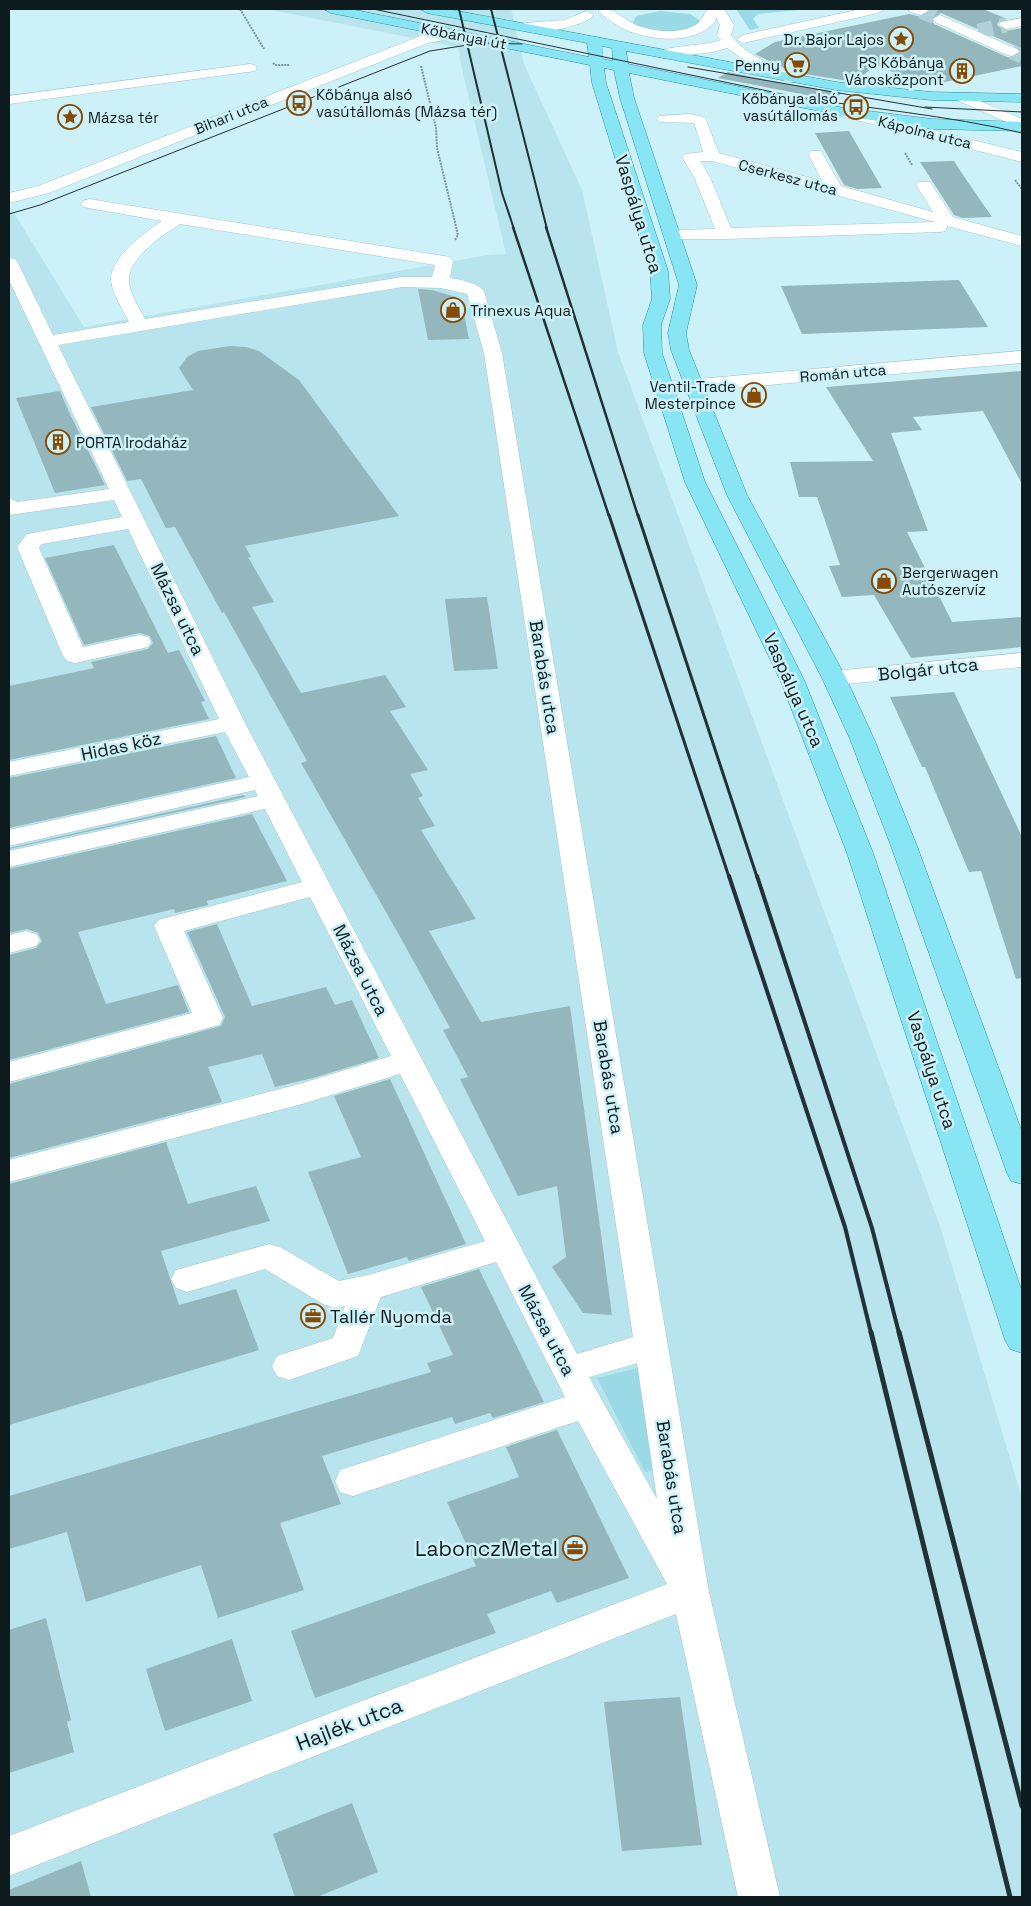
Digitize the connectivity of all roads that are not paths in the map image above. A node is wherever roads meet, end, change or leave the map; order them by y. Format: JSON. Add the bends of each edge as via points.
{"nodes":[{"id":1,"x":331,"y":9,"type":"edge"},
{"id":2,"x":427,"y":9,"type":"edge"},
{"id":3,"x":440,"y":9,"type":"edge"},
{"id":4,"x":878,"y":9,"type":"edge"},
{"id":5,"x":605,"y":10,"type":"edge"},
{"id":6,"x":632,"y":10,"type":"dead end"},
{"id":7,"x":347,"y":11,"type":"edge"},
{"id":8,"x":710,"y":11,"type":"edge"},
{"id":9,"x":587,"y":12,"type":"edge"},
{"id":10,"x":466,"y":16,"type":"junction"},
{"id":11,"x":759,"y":20,"type":"dead end"},
{"id":12,"x":792,"y":20,"type":"junction"},
{"id":13,"x":940,"y":20,"type":"tunnel mouth"},
{"id":14,"x":1022,"y":22,"type":"edge"},
{"id":15,"x":617,"y":25,"type":"junction"},
{"id":16,"x":1006,"y":25,"type":"tunnel mouth"},
{"id":17,"x":524,"y":27,"type":"junction"},
{"id":18,"x":454,"y":34,"type":"junction"},
{"id":19,"x":743,"y":39,"type":"dead end"},
{"id":20,"x":594,"y":40,"type":"junction"},
{"id":21,"x":728,"y":42,"type":"junction"},
{"id":22,"x":618,"y":45,"type":"junction"},
{"id":23,"x":1012,"y":52,"type":"tunnel mouth"},
{"id":24,"x":663,"y":54,"type":"junction"},
{"id":25,"x":598,"y":63,"type":"junction"},
{"id":26,"x":250,"y":68,"type":"dead end"},
{"id":27,"x":621,"y":68,"type":"junction"},
{"id":28,"x":792,"y":79,"type":"junction"},
{"id":29,"x":697,"y":83,"type":"junction"},
{"id":30,"x":639,"y":92,"type":"junction"},
{"id":31,"x":964,"y":98,"type":"junction"},
{"id":32,"x":1022,"y":98,"type":"edge"},
{"id":33,"x":9,"y":100,"type":"edge"},
{"id":34,"x":844,"y":112,"type":"junction"},
{"id":35,"x":1022,"y":115,"type":"edge"},
{"id":36,"x":664,"y":119,"type":"dead end"},
{"id":37,"x":1022,"y":126,"type":"edge"},
{"id":38,"x":816,"y":154,"type":"dead end"},
{"id":39,"x":712,"y":156,"type":"junction"},
{"id":40,"x":1022,"y":156,"type":"edge"},
{"id":41,"x":924,"y":185,"type":"dead end"},
{"id":42,"x":834,"y":189,"type":"junction"},
{"id":43,"x":9,"y":198,"type":"edge"},
{"id":44,"x":662,"y":203,"type":"junction"},
{"id":45,"x":89,"y":204,"type":"dead end"},
{"id":46,"x":637,"y":204,"type":"junction"},
{"id":47,"x":176,"y":218,"type":"junction"},
{"id":48,"x":947,"y":220,"type":"junction"},
{"id":49,"x":967,"y":226,"type":"junction"},
{"id":50,"x":725,"y":234,"type":"junction"},
{"id":51,"x":673,"y":235,"type":"junction"},
{"id":52,"x":1022,"y":241,"type":"edge"},
{"id":53,"x":9,"y":263,"type":"edge"},
{"id":54,"x":442,"y":272,"type":"junction"},
{"id":55,"x":139,"y":325,"type":"junction"},
{"id":56,"x":47,"y":341,"type":"junction"},
{"id":57,"x":1022,"y":357,"type":"edge"},
{"id":58,"x":695,"y":386,"type":"junction"},
{"id":59,"x":664,"y":388,"type":"junction"},
{"id":60,"x":121,"y":493,"type":"junction"},
{"id":61,"x":9,"y":504,"type":"edge"},
{"id":62,"x":135,"y":521,"type":"junction"},
{"id":63,"x":788,"y":591,"type":"junction"},
{"id":64,"x":750,"y":595,"type":"junction"},
{"id":65,"x":140,"y":642,"type":"dead end"},
{"id":66,"x":1022,"y":660,"type":"edge"},
{"id":67,"x":834,"y":678,"type":"junction"},
{"id":68,"x":793,"y":682,"type":"junction"},
{"id":69,"x":234,"y":722,"type":"junction"},
{"id":70,"x":9,"y":769,"type":"edge"},
{"id":71,"x":268,"y":791,"type":"junction"},
{"id":72,"x":9,"y":838,"type":"edge"},
{"id":73,"x":9,"y":860,"type":"edge"},
{"id":74,"x":318,"y":886,"type":"junction"},
{"id":75,"x":408,"y":1061,"type":"junction"},
{"id":76,"x":9,"y":1072,"type":"edge"},
{"id":77,"x":9,"y":1171,"type":"edge"},
{"id":78,"x":1022,"y":1173,"type":"edge"},
{"id":79,"x":504,"y":1248,"type":"junction"},
{"id":80,"x":187,"y":1279,"type":"dead end"},
{"id":81,"x":368,"y":1288,"type":"junction"},
{"id":82,"x":1022,"y":1340,"type":"edge"},
{"id":83,"x":651,"y":1345,"type":"junction"},
{"id":84,"x":289,"y":1366,"type":"dead end"},
{"id":85,"x":568,"y":1370,"type":"junction"},
{"id":86,"x":586,"y":1404,"type":"junction"},
{"id":87,"x":352,"y":1481,"type":"dead end"},
{"id":88,"x":690,"y":1592,"type":"junction"},
{"id":89,"x":9,"y":1856,"type":"edge"},
{"id":90,"x":759,"y":1897,"type":"edge"}],
"edges":[{"from":1,"to":7,"type":"main road","name":"Kőbányai út"},
{"from":2,"to":10,"type":"main road","name":"Kőbányai út"},
{"from":3,"to":10,"type":"main road"},
{"from":4,"to":12,"type":"street"},
{"from":5,"to":15,"type":"street"},
{"from":6,"to":15,"type":"street"},
{"from":7,"to":18,"type":"main road","name":"Kőbányai út"},
{"from":8,"to":15,"type":"street","via":[[708,23],[701,28],[674,34]]},
{"from":8,"to":21,"type":"street","via":[[726,25],[724,35]]},
{"from":9,"to":17,"type":"street","via":[[580,20],[566,24]]},
{"from":9,"to":20,"type":"street"},
{"from":10,"to":17,"type":"main road","name":"Kőbányai út"},
{"from":11,"to":12,"type":"street","via":[[776,28]]},
{"from":12,"to":19,"type":"street"},
{"from":13,"to":23,"type":"street","via":[[973,31]]},
{"from":14,"to":16,"type":"street"},
{"from":15,"to":22,"type":"street"},
{"from":17,"to":20,"type":"main road","name":"Kőbányai út"},
{"from":18,"to":25,"type":"main road","name":"Kőbányai út"},
{"from":18,"to":43,"type":"street","name":"Bihari utca","via":[[425,39],[43,190]]},
{"from":20,"to":22,"type":"main road","name":"Kőbányai út"},
{"from":20,"to":25,"type":"main road","name":"Vaspálya utca"},
{"from":21,"to":24,"type":"street","via":[[714,48]]},
{"from":21,"to":28,"type":"street"},
{"from":22,"to":24,"type":"main road","name":"Kápolna utca"},
{"from":22,"to":27,"type":"main road","name":"Vaspálya utca"},
{"from":24,"to":28,"type":"main road","name":"Kápolna utca"},
{"from":25,"to":27,"type":"main road","name":"Kőbányai út"},
{"from":25,"to":46,"type":"main road","name":"Vaspálya utca","via":[[599,83]]},
{"from":26,"to":33,"type":"street"},
{"from":27,"to":29,"type":"main road","name":"Kápolna utca"},
{"from":27,"to":30,"type":"main road","name":"Vaspálya utca"},
{"from":28,"to":31,"type":"main road","name":"Kápolna utca","via":[[883,92]]},
{"from":29,"to":30,"type":"main road","via":[[667,84]]},
{"from":29,"to":34,"type":"main road","name":"Kápolna utca"},
{"from":30,"to":44,"type":"main road","name":"Vaspálya utca"},
{"from":31,"to":32,"type":"main road"},
{"from":31,"to":35,"type":"street","name":"Kápolna utca"},
{"from":31,"to":37,"type":"street","name":"Kápolna utca"},
{"from":34,"to":37,"type":"main road","via":[[932,124]]},
{"from":34,"to":40,"type":"street","name":"Kápolna utca"},
{"from":36,"to":39,"type":"street","via":[[700,120]]},
{"from":38,"to":42,"type":"street"},
{"from":39,"to":42,"type":"street","name":"Cserkesz utca"},
{"from":39,"to":50,"type":"street","name":"Cserkesz utca","via":[[690,157],[702,176]]},
{"from":41,"to":48,"type":"street"},
{"from":42,"to":48,"type":"street","name":"Cserkesz utca"},
{"from":44,"to":46,"type":"main road"},
{"from":44,"to":51,"type":"main road","name":"Vaspálya utca"},
{"from":45,"to":47,"type":"street"},
{"from":46,"to":59,"type":"main road","name":"Vaspálya utca","via":[[659,272],[661,299],[652,334],[653,353]]},
{"from":47,"to":54,"type":"street"},
{"from":47,"to":55,"type":"street","via":[[133,254],[120,276]]},
{"from":48,"to":49,"type":"street","name":"Cserkesz utca"},
{"from":49,"to":50,"type":"street","name":"Cserkesz utca"},
{"from":49,"to":52,"type":"street","name":"Cserkesz utca"},
{"from":50,"to":51,"type":"street","name":"Cserkesz utca"},
{"from":51,"to":58,"type":"main road","name":"Vaspálya utca","via":[[688,285],[677,333],[680,350]]},
{"from":53,"to":56,"type":"street"},
{"from":54,"to":55,"type":"street","via":[[422,281]]},
{"from":54,"to":83,"type":"street","name":"Barabás utca","via":[[475,291],[494,353]]},
{"from":55,"to":56,"type":"street"},
{"from":56,"to":60,"type":"street","name":"Mázsa utca"},
{"from":57,"to":58,"type":"street","name":"Román utca"},
{"from":58,"to":59,"type":"street","name":"Román utca"},
{"from":58,"to":63,"type":"main road","name":"Vaspálya utca","via":[[737,495]]},
{"from":59,"to":64,"type":"main road","name":"Vaspálya utca","via":[[695,482]]},
{"from":60,"to":61,"type":"street","via":[[11,508]]},
{"from":60,"to":62,"type":"street","name":"Mázsa utca"},
{"from":62,"to":65,"type":"street","via":[[35,539],[28,548],[75,656]]},
{"from":62,"to":69,"type":"street","name":"Mázsa utca"},
{"from":63,"to":64,"type":"main road"},
{"from":63,"to":67,"type":"main road","name":"Vaspálya utca"},
{"from":64,"to":68,"type":"main road","name":"Vaspálya utca"},
{"from":66,"to":67,"type":"street","name":"Bolgár utca"},
{"from":67,"to":68,"type":"main road"},
{"from":67,"to":78,"type":"main road","name":"Vaspálya utca","via":[[904,846]]},
{"from":68,"to":82,"type":"main road","name":"Vaspálya utca","via":[[860,853]]},
{"from":69,"to":70,"type":"street","name":"Hidas köz"},
{"from":69,"to":71,"type":"street","name":"Mázsa utca"},
{"from":71,"to":72,"type":"street"},
{"from":71,"to":73,"type":"street"},
{"from":71,"to":74,"type":"street","name":"Mázsa utca"},
{"from":74,"to":75,"type":"street","name":"Mázsa utca"},
{"from":74,"to":76,"type":"street","via":[[168,926],[209,1018]]},
{"from":75,"to":77,"type":"street","via":[[302,1094]]},
{"from":75,"to":79,"type":"street","name":"Mázsa utca"},
{"from":79,"to":81,"type":"street"},
{"from":79,"to":85,"type":"street","name":"Mázsa utca"},
{"from":80,"to":81,"type":"street","via":[[269,1256],[335,1294]]},
{"from":81,"to":84,"type":"street","via":[[346,1347]]},
{"from":83,"to":85,"type":"street"},
{"from":83,"to":88,"type":"street","name":"Barabás utca"},
{"from":85,"to":86,"type":"street","name":"Mázsa utca"},
{"from":86,"to":87,"type":"street"},
{"from":86,"to":88,"type":"street","name":"Mázsa utca"},
{"from":88,"to":89,"type":"street","name":"Hajlék utca"},
{"from":88,"to":90,"type":"street","name":"Barabás utca"}]}
